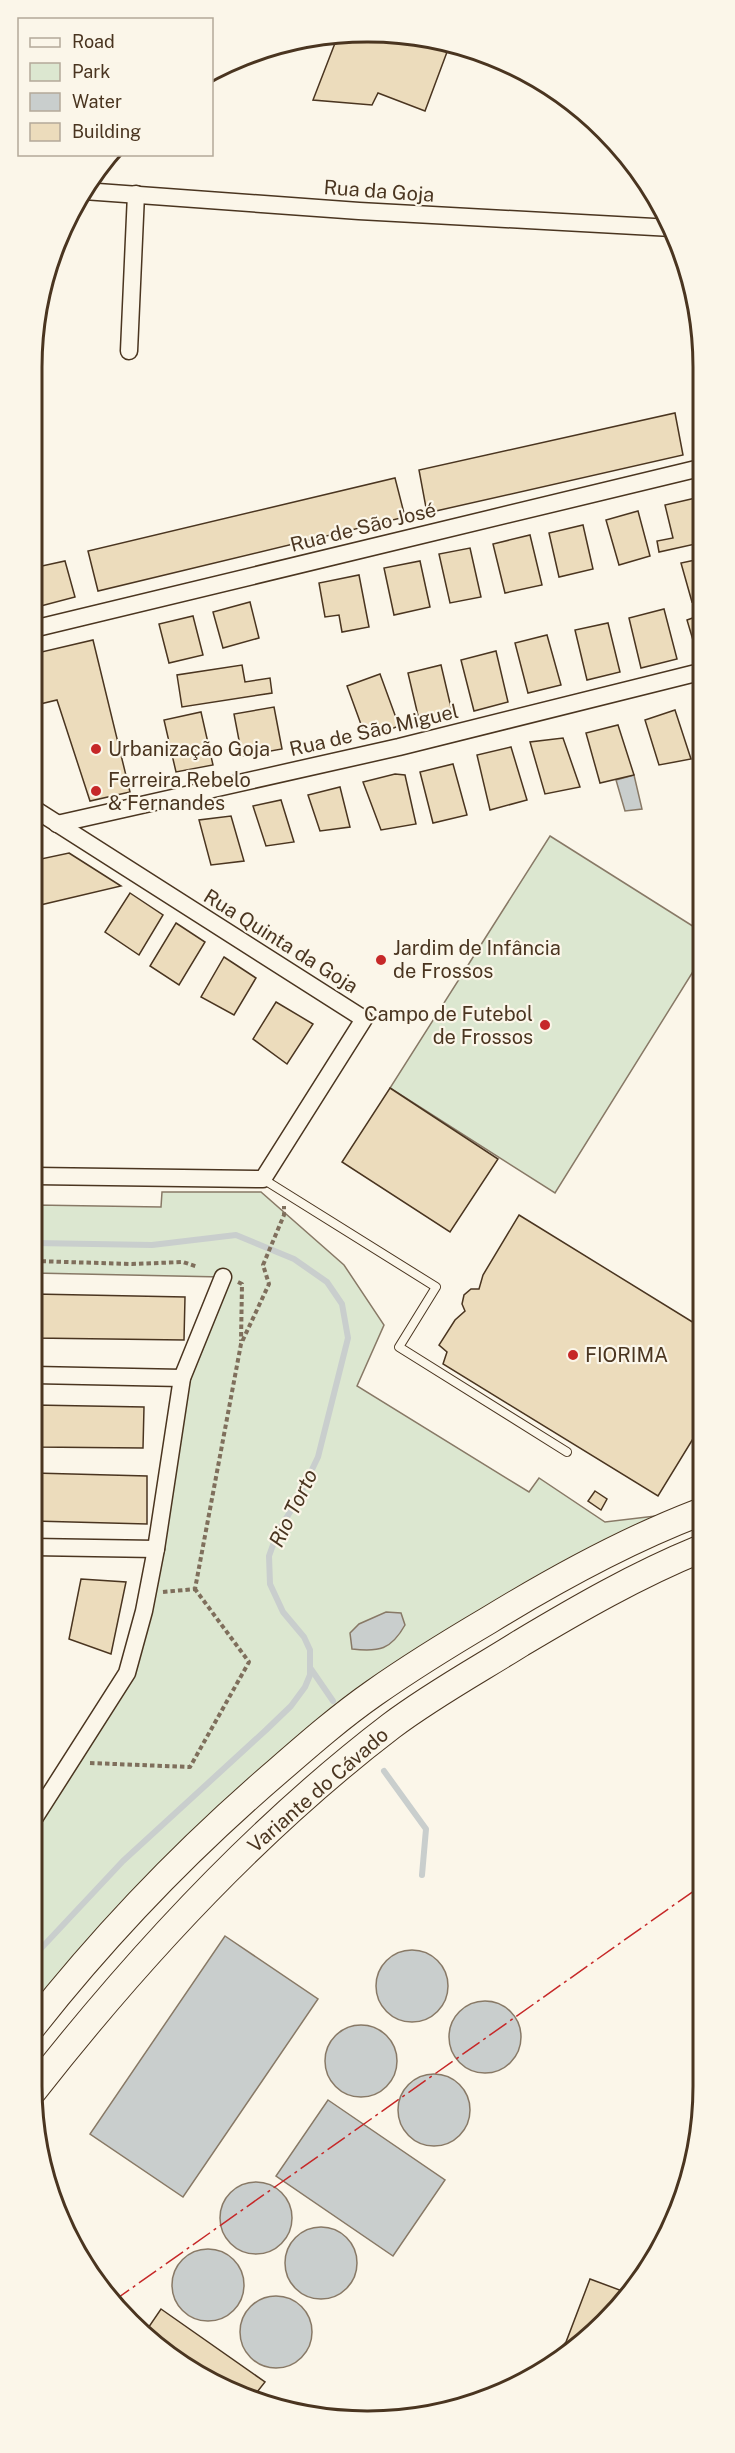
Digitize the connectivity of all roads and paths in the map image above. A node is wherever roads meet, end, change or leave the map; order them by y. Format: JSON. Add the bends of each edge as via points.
{"nodes":[{"id":1,"x":94,"y":192,"type":"edge"},
{"id":2,"x":136,"y":194,"type":"junction"},
{"id":3,"x":661,"y":227,"type":"edge"},
{"id":4,"x":129,"y":351,"type":"dead end"},
{"id":5,"x":693,"y":470,"type":"edge"},
{"id":6,"x":42,"y":627,"type":"edge"},
{"id":7,"x":693,"y":674,"type":"edge"},
{"id":8,"x":42,"y":814,"type":"edge"},
{"id":9,"x":57,"y":824,"type":"junction"},
{"id":10,"x":42,"y":1176,"type":"edge"},
{"id":11,"x":263,"y":1179,"type":"junction"},
{"id":12,"x":284,"y":1192,"type":"junction"},
{"id":13,"x":42,"y":1261,"type":"edge"},
{"id":14,"x":198,"y":1267,"type":"dead end"},
{"id":15,"x":223,"y":1277,"type":"joint"},
{"id":16,"x":241,"y":1344,"type":"junction"},
{"id":17,"x":42,"y":1375,"type":"edge"},
{"id":18,"x":182,"y":1378,"type":"junction"},
{"id":19,"x":567,"y":1452,"type":"dead end"},
{"id":20,"x":693,"y":1515,"type":"edge"},
{"id":21,"x":42,"y":1547,"type":"edge"},
{"id":22,"x":156,"y":1549,"type":"junction"},
{"id":23,"x":693,"y":1553,"type":"edge"},
{"id":24,"x":195,"y":1588,"type":"junction"},
{"id":25,"x":148,"y":1593,"type":"junction"},
{"id":26,"x":71,"y":1762,"type":"junction"},
{"id":27,"x":42,"y":1807,"type":"edge"},
{"id":28,"x":42,"y":2015,"type":"edge"},
{"id":29,"x":42,"y":2079,"type":"edge"}],
"edges":[{"from":1,"to":2,"type":"street","name":"Rua da Goja"},
{"from":2,"to":3,"type":"street","name":"Rua da Goja","via":[[359,212]]},
{"from":2,"to":4,"type":"street"},
{"from":5,"to":6,"type":"street","name":"Rua de São José"},
{"from":7,"to":9,"type":"street","name":"Rua de São Miguel","via":[[399,747]]},
{"from":8,"to":9,"type":"street","name":"Rua Quinta da Goja"},
{"from":9,"to":11,"type":"street","name":"Rua Quinta da Goja","via":[[364,1019]]},
{"from":10,"to":11,"type":"street"},
{"from":11,"to":12,"type":"lane"},
{"from":12,"to":16,"type":"path","via":[[284,1215],[263,1265],[269,1284]]},
{"from":12,"to":19,"type":"lane","via":[[436,1287],[399,1347]]},
{"from":13,"to":14,"type":"path","via":[[183,1262]]},
{"from":15,"to":16,"type":"path","via":[[242,1284]]},
{"from":15,"to":18,"type":"street"},
{"from":16,"to":24,"type":"path"},
{"from":17,"to":18,"type":"street"},
{"from":18,"to":22,"type":"street"},
{"from":20,"to":28,"type":"main road","name":"Variante do Cávado","via":[[602,1555],[544,1587],[436,1651],[373,1694],[259,1787],[179,1860]]},
{"from":21,"to":22,"type":"street"},
{"from":22,"to":25,"type":"street"},
{"from":23,"to":29,"type":"main road","name":"Variante do Cávado","via":[[622,1586],[518,1645],[393,1725],[332,1773],[205,1892],[145,1955]]},
{"from":24,"to":25,"type":"path"},
{"from":24,"to":26,"type":"path","via":[[249,1662],[190,1767]]},
{"from":25,"to":26,"type":"street","via":[[127,1673]]},
{"from":26,"to":27,"type":"street"}]}
